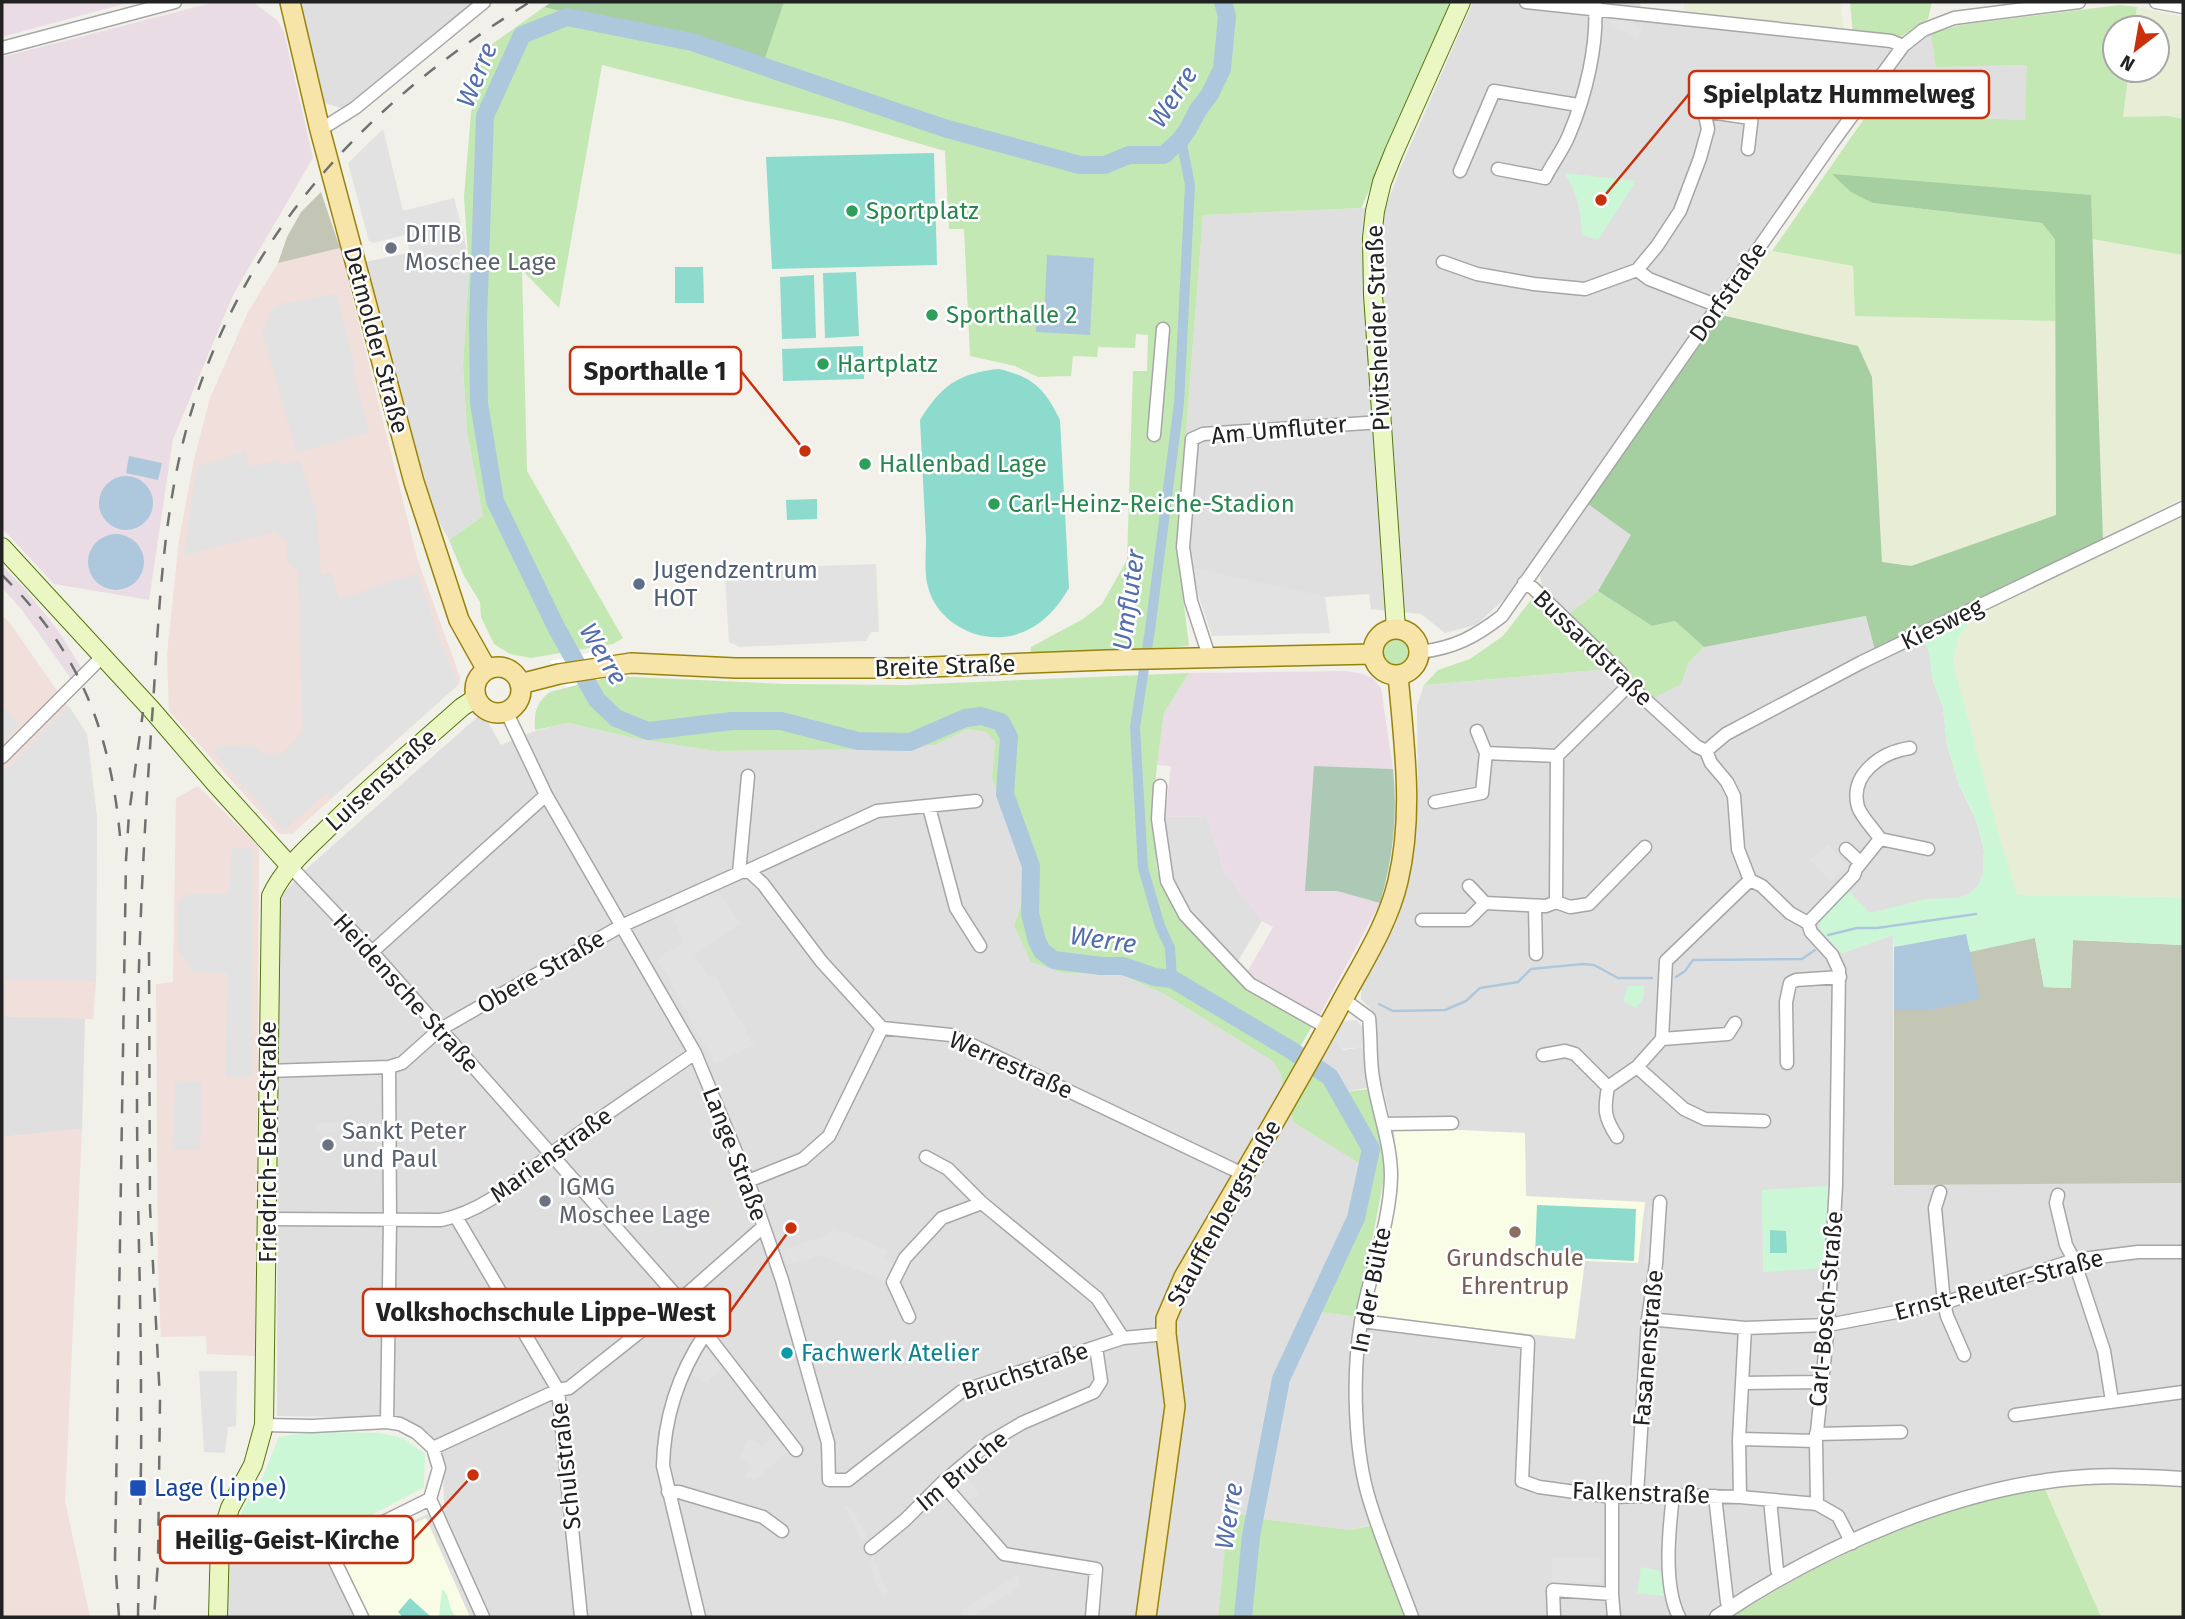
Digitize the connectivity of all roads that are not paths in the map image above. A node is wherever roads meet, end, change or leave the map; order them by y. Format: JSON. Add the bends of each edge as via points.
{"nodes":[{"id":1,"x":175,"y":2,"type":"edge"},
{"id":2,"x":290,"y":2,"type":"edge"},
{"id":3,"x":484,"y":2,"type":"edge"},
{"id":4,"x":1461,"y":2,"type":"edge"},
{"id":5,"x":1526,"y":2,"type":"edge"},
{"id":6,"x":2079,"y":2,"type":"edge"},
{"id":7,"x":2157,"y":2,"type":"edge"},
{"id":8,"x":158,"y":4,"type":"edge"},
{"id":9,"x":1596,"y":6,"type":"edge"},
{"id":10,"x":2183,"y":6,"type":"edge"},
{"id":11,"x":1903,"y":46,"type":"junction"},
{"id":12,"x":2,"y":48,"type":"edge"},
{"id":13,"x":1754,"y":98,"type":"dead end"},
{"id":14,"x":1578,"y":105,"type":"junction"},
{"id":15,"x":1750,"y":118,"type":"junction"},
{"id":16,"x":320,"y":130,"type":"junction"},
{"id":17,"x":1748,"y":149,"type":"dead end"},
{"id":18,"x":1498,"y":169,"type":"dead end"},
{"id":19,"x":1460,"y":171,"type":"dead end"},
{"id":20,"x":1443,"y":262,"type":"dead end"},
{"id":21,"x":1636,"y":270,"type":"junction"},
{"id":22,"x":1718,"y":306,"type":"junction"},
{"id":23,"x":1163,"y":329,"type":"dead end"},
{"id":24,"x":1381,"y":422,"type":"junction"},
{"id":25,"x":1154,"y":435,"type":"dead end"},
{"id":26,"x":2183,"y":508,"type":"edge"},
{"id":27,"x":2,"y":547,"type":"edge"},
{"id":28,"x":1524,"y":583,"type":"junction"},
{"id":29,"x":1395,"y":629,"type":"junction"},
{"id":30,"x":1420,"y":652,"type":"junction"},
{"id":31,"x":1373,"y":654,"type":"junction"},
{"id":32,"x":103,"y":657,"type":"junction"},
{"id":33,"x":1210,"y":659,"type":"junction"},
{"id":34,"x":487,"y":670,"type":"junction"},
{"id":35,"x":1398,"y":675,"type":"junction"},
{"id":36,"x":520,"y":684,"type":"junction"},
{"id":37,"x":1627,"y":687,"type":"junction"},
{"id":38,"x":476,"y":698,"type":"junction"},
{"id":39,"x":506,"y":711,"type":"junction"},
{"id":40,"x":1477,"y":731,"type":"dead end"},
{"id":41,"x":1910,"y":748,"type":"dead end"},
{"id":42,"x":1706,"y":751,"type":"junction"},
{"id":43,"x":1486,"y":753,"type":"junction"},
{"id":44,"x":1557,"y":756,"type":"junction"},
{"id":45,"x":2,"y":757,"type":"edge"},
{"id":46,"x":748,"y":776,"type":"dead end"},
{"id":47,"x":1160,"y":786,"type":"dead end"},
{"id":48,"x":546,"y":795,"type":"junction"},
{"id":49,"x":976,"y":801,"type":"dead end"},
{"id":50,"x":1435,"y":802,"type":"dead end"},
{"id":51,"x":929,"y":807,"type":"junction"},
{"id":52,"x":1880,"y":839,"type":"junction"},
{"id":53,"x":1645,"y":847,"type":"dead end"},
{"id":54,"x":1846,"y":849,"type":"dead end"},
{"id":55,"x":1928,"y":849,"type":"dead end"},
{"id":56,"x":1861,"y":863,"type":"junction"},
{"id":57,"x":290,"y":866,"type":"junction"},
{"id":58,"x":745,"y":872,"type":"junction"},
{"id":59,"x":1750,"y":880,"type":"junction"},
{"id":60,"x":1469,"y":886,"type":"dead end"},
{"id":61,"x":1556,"y":902,"type":"junction"},
{"id":62,"x":1485,"y":903,"type":"junction"},
{"id":63,"x":1535,"y":906,"type":"junction"},
{"id":64,"x":1422,"y":920,"type":"dead end"},
{"id":65,"x":1808,"y":923,"type":"junction"},
{"id":66,"x":621,"y":926,"type":"junction"},
{"id":67,"x":980,"y":946,"type":"dead end"},
{"id":68,"x":372,"y":952,"type":"junction"},
{"id":69,"x":1536,"y":954,"type":"dead end"},
{"id":70,"x":1840,"y":977,"type":"junction"},
{"id":71,"x":1342,"y":1002,"type":"junction"},
{"id":72,"x":1734,"y":1023,"type":"dead end"},
{"id":73,"x":882,"y":1028,"type":"junction"},
{"id":74,"x":439,"y":1030,"type":"junction"},
{"id":75,"x":1323,"y":1037,"type":"junction"},
{"id":76,"x":1662,"y":1039,"type":"junction"},
{"id":77,"x":695,"y":1053,"type":"junction"},
{"id":78,"x":1543,"y":1055,"type":"dead end"},
{"id":79,"x":1787,"y":1063,"type":"dead end"},
{"id":80,"x":389,"y":1067,"type":"junction"},
{"id":81,"x":1637,"y":1067,"type":"junction"},
{"id":82,"x":267,"y":1071,"type":"junction"},
{"id":83,"x":1608,"y":1087,"type":"junction"},
{"id":84,"x":1764,"y":1121,"type":"dead end"},
{"id":85,"x":1452,"y":1123,"type":"dead end"},
{"id":86,"x":1384,"y":1124,"type":"junction"},
{"id":87,"x":1617,"y":1137,"type":"dead end"},
{"id":88,"x":551,"y":1154,"type":"junction"},
{"id":89,"x":926,"y":1157,"type":"dead end"},
{"id":90,"x":1243,"y":1174,"type":"junction"},
{"id":91,"x":748,"y":1181,"type":"junction"},
{"id":92,"x":1940,"y":1192,"type":"dead end"},
{"id":93,"x":2058,"y":1195,"type":"dead end"},
{"id":94,"x":1660,"y":1202,"type":"dead end"},
{"id":95,"x":982,"y":1203,"type":"junction"},
{"id":96,"x":456,"y":1217,"type":"junction"},
{"id":97,"x":268,"y":1219,"type":"junction"},
{"id":98,"x":390,"y":1220,"type":"junction"},
{"id":99,"x":763,"y":1227,"type":"junction"},
{"id":100,"x":2183,"y":1252,"type":"edge"},
{"id":101,"x":2074,"y":1260,"type":"junction"},
{"id":102,"x":680,"y":1300,"type":"junction"},
{"id":103,"x":1944,"y":1303,"type":"junction"},
{"id":104,"x":909,"y":1317,"type":"dead end"},
{"id":105,"x":1648,"y":1319,"type":"junction"},
{"id":106,"x":1361,"y":1321,"type":"junction"},
{"id":107,"x":1828,"y":1325,"type":"junction"},
{"id":108,"x":1745,"y":1328,"type":"junction"},
{"id":109,"x":705,"y":1334,"type":"junction"},
{"id":110,"x":1166,"y":1334,"type":"junction"},
{"id":111,"x":1123,"y":1338,"type":"junction"},
{"id":112,"x":1096,"y":1347,"type":"junction"},
{"id":113,"x":1964,"y":1355,"type":"dead end"},
{"id":114,"x":1820,"y":1382,"type":"junction"},
{"id":115,"x":1742,"y":1383,"type":"junction"},
{"id":116,"x":558,"y":1390,"type":"junction"},
{"id":117,"x":2183,"y":1392,"type":"edge"},
{"id":118,"x":2112,"y":1401,"type":"junction"},
{"id":119,"x":2015,"y":1415,"type":"dead end"},
{"id":120,"x":387,"y":1422,"type":"junction"},
{"id":121,"x":264,"y":1424,"type":"junction"},
{"id":122,"x":1901,"y":1432,"type":"dead end"},
{"id":123,"x":1816,"y":1437,"type":"junction"},
{"id":124,"x":1740,"y":1439,"type":"junction"},
{"id":125,"x":433,"y":1448,"type":"junction"},
{"id":126,"x":796,"y":1450,"type":"dead end"},
{"id":127,"x":2183,"y":1479,"type":"edge"},
{"id":128,"x":829,"y":1480,"type":"joint"},
{"id":129,"x":942,"y":1483,"type":"junction"},
{"id":130,"x":668,"y":1492,"type":"junction"},
{"id":131,"x":1637,"y":1495,"type":"junction"},
{"id":132,"x":1673,"y":1495,"type":"junction"},
{"id":133,"x":1715,"y":1496,"type":"junction"},
{"id":134,"x":1612,"y":1497,"type":"junction"},
{"id":135,"x":1740,"y":1497,"type":"junction"},
{"id":136,"x":430,"y":1499,"type":"junction"},
{"id":137,"x":1770,"y":1500,"type":"junction"},
{"id":138,"x":1817,"y":1504,"type":"junction"},
{"id":139,"x":782,"y":1531,"type":"dead end"},
{"id":140,"x":220,"y":1540,"type":"junction"},
{"id":141,"x":1852,"y":1543,"type":"junction"},
{"id":142,"x":871,"y":1548,"type":"dead end"},
{"id":143,"x":328,"y":1549,"type":"junction"},
{"id":144,"x":1777,"y":1570,"type":"dead end"},
{"id":145,"x":1612,"y":1594,"type":"junction"},
{"id":146,"x":1727,"y":1602,"type":"dead end"},
{"id":147,"x":218,"y":1617,"type":"edge"},
{"id":148,"x":362,"y":1617,"type":"edge"},
{"id":149,"x":482,"y":1617,"type":"edge"},
{"id":150,"x":581,"y":1617,"type":"edge"},
{"id":151,"x":699,"y":1617,"type":"edge"},
{"id":152,"x":1091,"y":1617,"type":"edge"},
{"id":153,"x":1146,"y":1617,"type":"edge"},
{"id":154,"x":1412,"y":1617,"type":"edge"},
{"id":155,"x":1554,"y":1617,"type":"edge"},
{"id":156,"x":1614,"y":1617,"type":"edge"},
{"id":157,"x":1679,"y":1617,"type":"edge"},
{"id":158,"x":1717,"y":1617,"type":"edge"}],
"edges":[{"from":1,"to":8,"type":"street"},
{"from":2,"to":16,"type":"main road","name":"Detmolder Straße"},
{"from":3,"to":16,"type":"street","via":[[355,108]]},
{"from":4,"to":24,"type":"main road","name":"Pivitsheider Straße","via":[[1376,203],[1372,259]]},
{"from":5,"to":9,"type":"street"},
{"from":6,"to":11,"type":"street","name":"Dorfstraße","via":[[1954,18],[1923,30]]},
{"from":7,"to":10,"type":"street"},
{"from":8,"to":12,"type":"street"},
{"from":9,"to":11,"type":"street"},
{"from":9,"to":14,"type":"street","via":[[1587,79]]},
{"from":11,"to":22,"type":"street","name":"Dorfstraße"},
{"from":13,"to":15,"type":"street"},
{"from":14,"to":18,"type":"street","via":[[1569,136],[1545,178]]},
{"from":14,"to":19,"type":"street","via":[[1494,91]]},
{"from":15,"to":17,"type":"street"},
{"from":15,"to":21,"type":"street","via":[[1704,111],[1706,138],[1680,211]]},
{"from":16,"to":34,"type":"main road","name":"Detmolder Straße","via":[[420,503],[459,620]]},
{"from":20,"to":21,"type":"street","via":[[1477,274],[1585,289]]},
{"from":21,"to":22,"type":"street"},
{"from":22,"to":28,"type":"street","name":"Dorfstraße"},
{"from":23,"to":25,"type":"street"},
{"from":24,"to":29,"type":"main road","name":"Pivitsheider Straße"},
{"from":24,"to":33,"type":"street","name":"Am Umfluter","via":[[1192,439],[1183,547],[1191,601]]},
{"from":26,"to":42,"type":"street","name":"Kiesweg","via":[[1862,662],[1726,734]]},
{"from":27,"to":32,"type":"main road","name":"Heidensche Straße"},
{"from":28,"to":30,"type":"street","name":"Dorfstraße","via":[[1502,616],[1480,634]]},
{"from":28,"to":37,"type":"street","name":"Bussardstraße","via":[[1619,672]]},
{"from":29,"to":30,"type":"main road","via":[[1410,633]]},
{"from":29,"to":31,"type":"main road","via":[[1379,636]]},
{"from":30,"to":35,"type":"main road","via":[[1416,665]]},
{"from":31,"to":33,"type":"main road","name":"Breite Straße"},
{"from":31,"to":35,"type":"main road","via":[[1384,672]]},
{"from":32,"to":45,"type":"street"},
{"from":32,"to":57,"type":"main road","name":"Heidensche Straße"},
{"from":33,"to":36,"type":"main road","name":"Breite Straße","via":[[904,668],[631,663]]},
{"from":34,"to":36,"type":"main road","via":[[509,670]]},
{"from":34,"to":38,"type":"main road","via":[[476,682]]},
{"from":35,"to":71,"type":"main road","via":[[1407,794],[1398,881],[1388,915]]},
{"from":36,"to":39,"type":"main road","via":[[517,703]]},
{"from":37,"to":42,"type":"street","name":"Bussardstraße"},
{"from":37,"to":44,"type":"street"},
{"from":38,"to":39,"type":"main road","via":[[489,711]]},
{"from":38,"to":57,"type":"main road","name":"Luisenstraße","via":[[349,807]]},
{"from":39,"to":48,"type":"street"},
{"from":40,"to":43,"type":"street"},
{"from":41,"to":52,"type":"street","via":[[1882,756],[1865,771],[1857,787],[1858,807]]},
{"from":42,"to":59,"type":"street","name":"Bussardstraße","via":[[1734,796],[1738,849]]},
{"from":43,"to":44,"type":"street"},
{"from":43,"to":50,"type":"street","via":[[1482,793]]},
{"from":44,"to":61,"type":"street"},
{"from":46,"to":58,"type":"street"},
{"from":47,"to":75,"type":"street","via":[[1158,819],[1167,881],[1185,915],[1250,984]]},
{"from":48,"to":66,"type":"street"},
{"from":48,"to":68,"type":"street"},
{"from":49,"to":51,"type":"street","name":"Obere Straße"},
{"from":51,"to":58,"type":"street","name":"Obere Straße","via":[[877,811]]},
{"from":51,"to":67,"type":"street","via":[[956,908]]},
{"from":52,"to":55,"type":"street"},
{"from":52,"to":56,"type":"street"},
{"from":53,"to":61,"type":"street","via":[[1589,904],[1570,907]]},
{"from":54,"to":56,"type":"street"},
{"from":56,"to":65,"type":"street"},
{"from":57,"to":68,"type":"street","name":"Heidensche Straße"},
{"from":57,"to":82,"type":"main road","name":"Friedrich-Ebert-Straße","via":[[270,901]]},
{"from":58,"to":66,"type":"street","name":"Obere Straße"},
{"from":58,"to":73,"type":"street","via":[[763,884],[821,961]]},
{"from":59,"to":65,"type":"street"},
{"from":59,"to":76,"type":"street","via":[[1667,961]]},
{"from":60,"to":62,"type":"street"},
{"from":61,"to":63,"type":"street"},
{"from":62,"to":63,"type":"street"},
{"from":62,"to":64,"type":"street","via":[[1468,920]]},
{"from":63,"to":69,"type":"street"},
{"from":65,"to":70,"type":"street","via":[[1832,955]]},
{"from":66,"to":74,"type":"street","name":"Obere Straße"},
{"from":66,"to":77,"type":"street","name":"Lange Straße"},
{"from":68,"to":74,"type":"street","name":"Heidensche Straße"},
{"from":70,"to":79,"type":"street","via":[[1790,983]]},
{"from":70,"to":107,"type":"street","name":"Carl-Bosch-Straße"},
{"from":71,"to":75,"type":"main road"},
{"from":71,"to":86,"type":"street","name":"In der Bülte","via":[[1369,1018],[1372,1071]]},
{"from":72,"to":76,"type":"street","via":[[1728,1034]]},
{"from":73,"to":90,"type":"street","name":"Werrestraße","via":[[951,1035]]},
{"from":73,"to":91,"type":"street","via":[[829,1136],[803,1159]]},
{"from":74,"to":80,"type":"street","name":"Obere Straße","via":[[402,1063]]},
{"from":74,"to":88,"type":"street","name":"Heidensche Straße"},
{"from":75,"to":90,"type":"main road","name":"Stauffenbergstraße"},
{"from":76,"to":81,"type":"street"},
{"from":77,"to":88,"type":"street","name":"Marienstraße"},
{"from":77,"to":91,"type":"street","name":"Lange Straße"},
{"from":78,"to":83,"type":"street","via":[[1575,1054]]},
{"from":80,"to":82,"type":"street"},
{"from":80,"to":98,"type":"street"},
{"from":81,"to":83,"type":"street"},
{"from":81,"to":84,"type":"street","via":[[1684,1109],[1705,1119]]},
{"from":82,"to":97,"type":"main road","name":"Friedrich-Ebert-Straße"},
{"from":83,"to":87,"type":"street","via":[[1606,1119]]},
{"from":85,"to":86,"type":"street"},
{"from":86,"to":106,"type":"street","name":"In der Bülte","via":[[1391,1175],[1389,1202]]},
{"from":88,"to":96,"type":"street","name":"Marienstraße","via":[[503,1194]]},
{"from":88,"to":102,"type":"street","name":"Heidensche Straße"},
{"from":89,"to":95,"type":"street","via":[[948,1169]]},
{"from":90,"to":110,"type":"main road","name":"Stauffenbergstraße","via":[[1173,1300]]},
{"from":91,"to":99,"type":"street","name":"Lange Straße"},
{"from":92,"to":103,"type":"street","via":[[1935,1208]]},
{"from":93,"to":101,"type":"street","via":[[2066,1245]]},
{"from":94,"to":105,"type":"street","name":"Fasanenstraße"},
{"from":95,"to":104,"type":"street","via":[[942,1218],[905,1258],[893,1282]]},
{"from":95,"to":111,"type":"street","via":[[1097,1298]]},
{"from":96,"to":98,"type":"street","name":"Marienstraße"},
{"from":96,"to":116,"type":"street","name":"Schulstraße"},
{"from":97,"to":98,"type":"street","name":"Marienstraße"},
{"from":97,"to":121,"type":"main road","name":"Friedrich-Ebert-Straße"},
{"from":98,"to":120,"type":"street"},
{"from":99,"to":102,"type":"street"},
{"from":99,"to":128,"type":"street","name":"Lange Straße","via":[[828,1443]]},
{"from":100,"to":101,"type":"street","name":"Ernst-Reuter-Straße"},
{"from":101,"to":103,"type":"street","name":"Ernst-Reuter-Straße"},
{"from":101,"to":118,"type":"street","via":[[2104,1351]]},
{"from":102,"to":109,"type":"street","name":"Heidensche Straße"},
{"from":102,"to":116,"type":"street","via":[[569,1388]]},
{"from":103,"to":107,"type":"street","name":"Ernst-Reuter-Straße"},
{"from":103,"to":113,"type":"street"},
{"from":105,"to":108,"type":"street","name":"Ernst-Reuter-Straße"},
{"from":105,"to":131,"type":"street","name":"Fasanenstraße"},
{"from":106,"to":134,"type":"street","name":"Falkenstraße","via":[[1528,1342],[1522,1481],[1539,1488]]},
{"from":106,"to":154,"type":"street","name":"In der Bülte","via":[[1356,1360],[1363,1474]]},
{"from":107,"to":108,"type":"street","name":"Ernst-Reuter-Straße"},
{"from":107,"to":114,"type":"street","name":"Carl-Bosch-Straße"},
{"from":108,"to":115,"type":"street"},
{"from":109,"to":126,"type":"street","name":"Heidensche Straße"},
{"from":109,"to":130,"type":"street","via":[[671,1403],[663,1443]]},
{"from":110,"to":111,"type":"street","name":"Bruchstraße"},
{"from":110,"to":153,"type":"main road","name":"Stauffenbergstraße","via":[[1175,1406]]},
{"from":111,"to":112,"type":"street","name":"Bruchstraße"},
{"from":112,"to":128,"type":"street","name":"Bruchstraße","via":[[962,1391],[848,1480]]},
{"from":112,"to":129,"type":"street","name":"Im Bruche","via":[[1101,1381],[1094,1392],[990,1442]]},
{"from":114,"to":115,"type":"street"},
{"from":114,"to":123,"type":"street","name":"Carl-Bosch-Straße"},
{"from":115,"to":124,"type":"street"},
{"from":116,"to":125,"type":"street"},
{"from":116,"to":150,"type":"street","name":"Schulstraße"},
{"from":117,"to":118,"type":"street"},
{"from":118,"to":119,"type":"street"},
{"from":120,"to":121,"type":"street"},
{"from":120,"to":125,"type":"street","via":[[417,1433]]},
{"from":121,"to":140,"type":"main road","name":"Friedrich-Ebert-Straße","via":[[253,1465],[230,1508]]},
{"from":122,"to":123,"type":"street","name":"Carl-Bosch-Straße"},
{"from":123,"to":124,"type":"street"},
{"from":123,"to":138,"type":"street","name":"Carl-Bosch-Straße"},
{"from":124,"to":135,"type":"street"},
{"from":125,"to":136,"type":"street","via":[[439,1468]]},
{"from":127,"to":141,"type":"street","via":[[2085,1477],[1997,1489],[1938,1507]]},
{"from":129,"to":142,"type":"street","name":"Im Bruche"},
{"from":129,"to":152,"type":"street","via":[[1004,1553],[1096,1569]]},
{"from":130,"to":139,"type":"street","via":[[764,1517]]},
{"from":130,"to":151,"type":"street"},
{"from":131,"to":132,"type":"street","name":"Falkenstraße"},
{"from":131,"to":134,"type":"street","name":"Falkenstraße"},
{"from":132,"to":133,"type":"street","name":"Falkenstraße"},
{"from":132,"to":157,"type":"street","via":[[1668,1543],[1673,1606]]},
{"from":133,"to":135,"type":"street","name":"Falkenstraße"},
{"from":133,"to":146,"type":"street"},
{"from":134,"to":145,"type":"street"},
{"from":135,"to":137,"type":"street","name":"Falkenstraße"},
{"from":136,"to":143,"type":"street"},
{"from":136,"to":149,"type":"street"},
{"from":137,"to":138,"type":"street","name":"Falkenstraße"},
{"from":137,"to":144,"type":"street"},
{"from":138,"to":141,"type":"street","via":[[1839,1516]]},
{"from":140,"to":143,"type":"street","via":[[256,1547]]},
{"from":140,"to":147,"type":"main road","name":"Friedrich-Ebert-Straße"},
{"from":141,"to":158,"type":"street","via":[[1792,1571]]},
{"from":143,"to":148,"type":"street"},
{"from":145,"to":155,"type":"street","via":[[1553,1590]]},
{"from":145,"to":156,"type":"street"}]}
